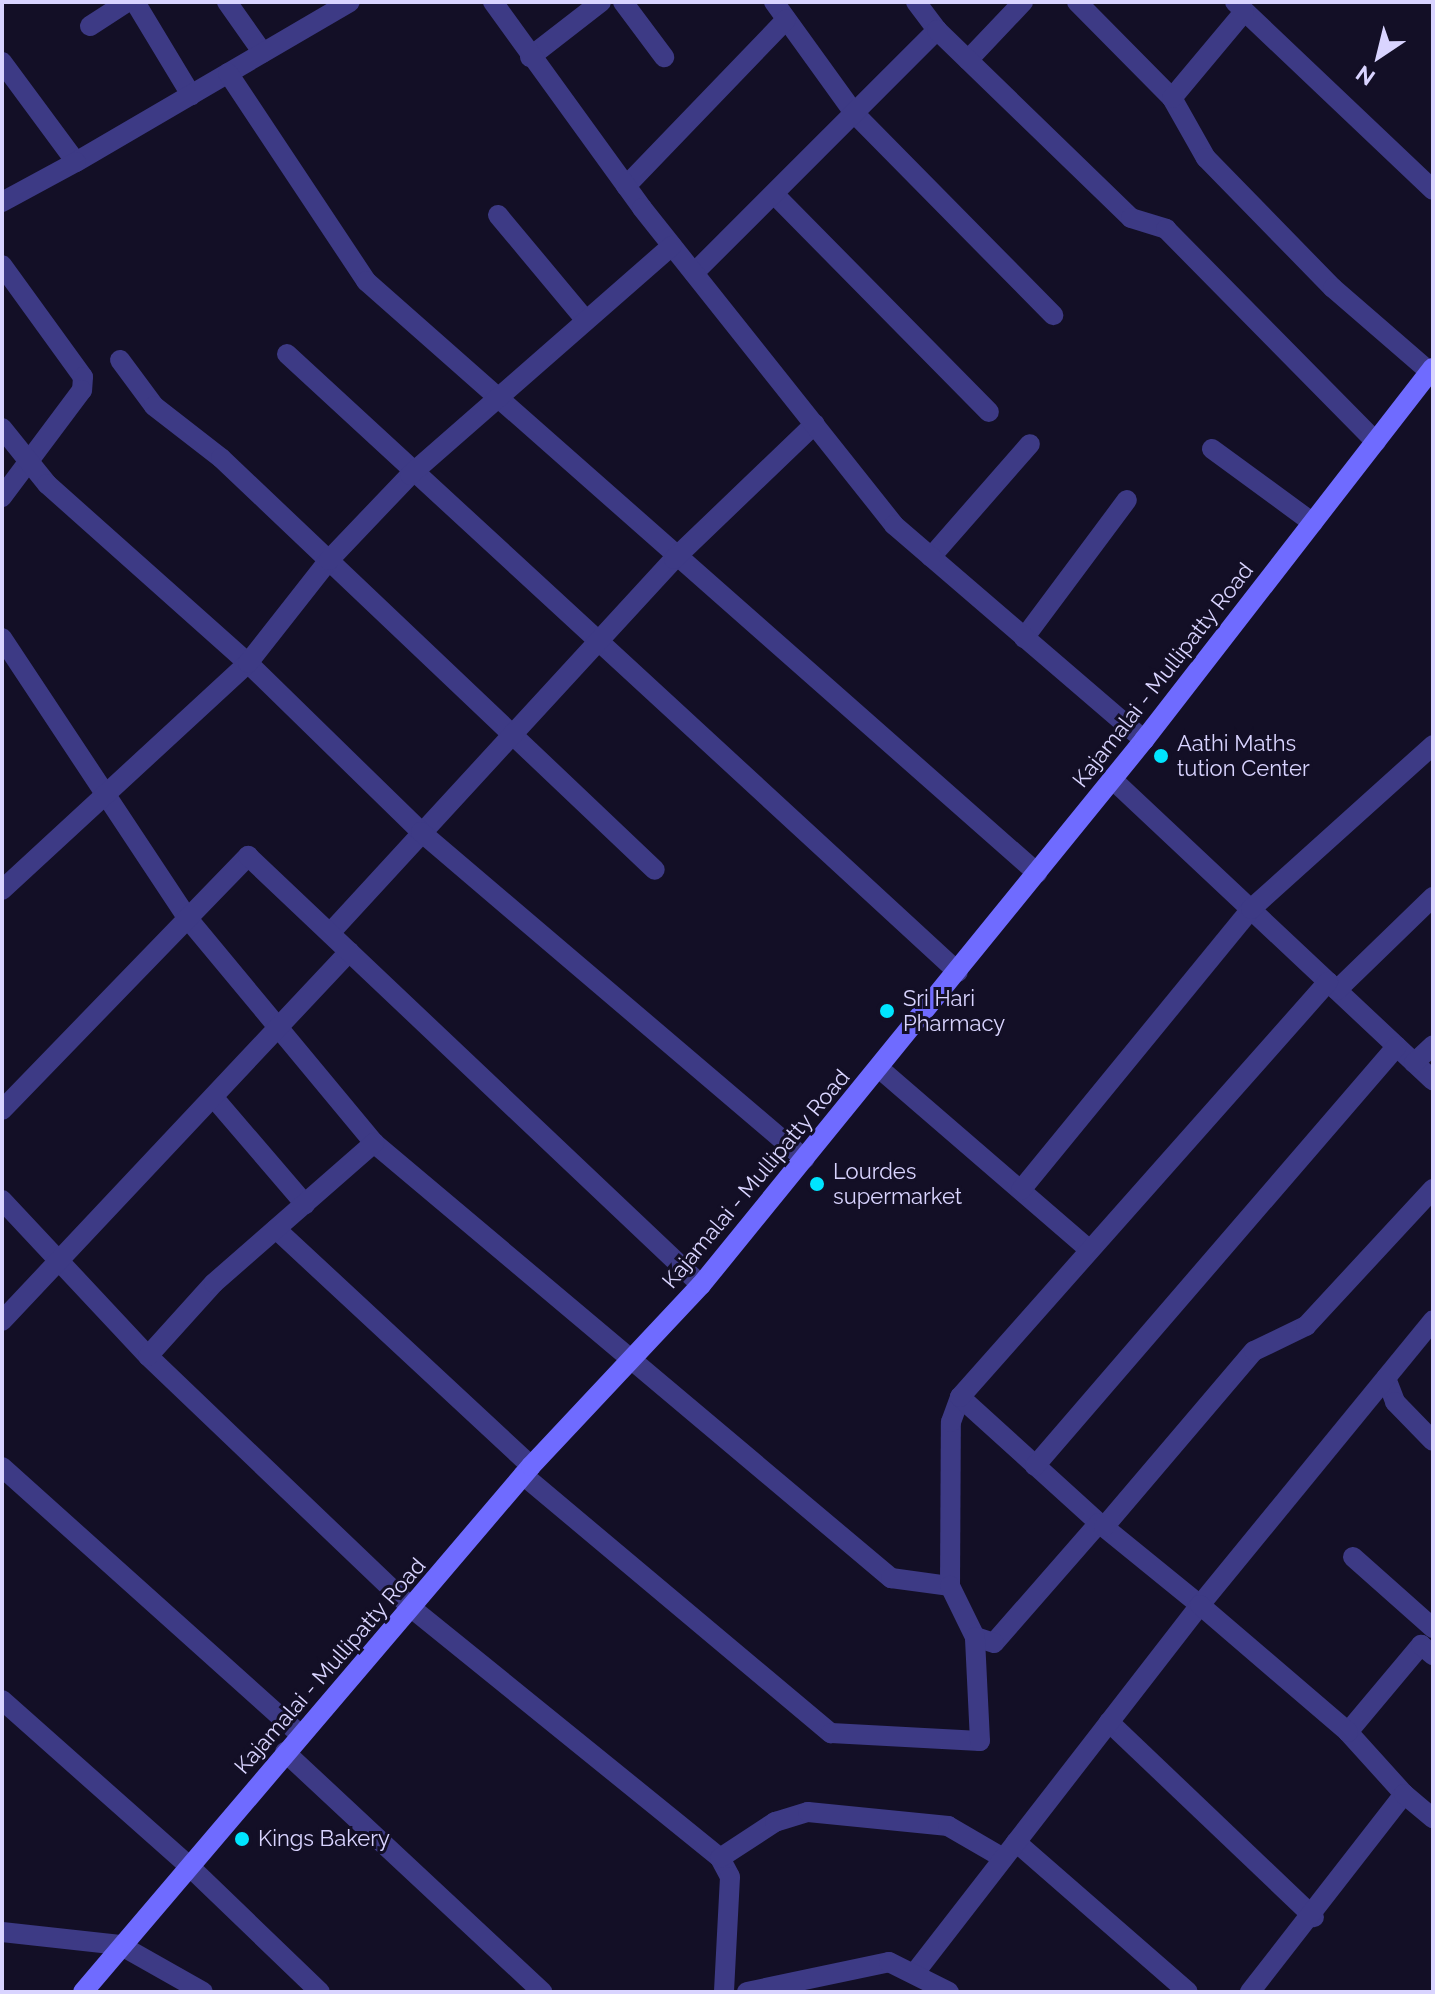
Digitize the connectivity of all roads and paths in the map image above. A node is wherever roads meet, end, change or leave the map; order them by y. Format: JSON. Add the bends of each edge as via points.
{"nodes":[{"id":1,"x":127,"y":2,"type":"edge"},
{"id":2,"x":135,"y":2,"type":"edge"},
{"id":3,"x":227,"y":2,"type":"edge"},
{"id":4,"x":350,"y":2,"type":"edge"},
{"id":5,"x":493,"y":2,"type":"edge"},
{"id":6,"x":601,"y":2,"type":"edge"},
{"id":7,"x":623,"y":2,"type":"edge"},
{"id":8,"x":774,"y":2,"type":"edge"},
{"id":9,"x":916,"y":2,"type":"edge"},
{"id":10,"x":1023,"y":2,"type":"edge"},
{"id":11,"x":1077,"y":2,"type":"edge"},
{"id":12,"x":1106,"y":2,"type":"edge"},
{"id":13,"x":1240,"y":7,"type":"edge"},
{"id":14,"x":786,"y":20,"type":"junction"},
{"id":15,"x":1097,"y":22,"type":"junction"},
{"id":16,"x":90,"y":26,"type":"dead end"},
{"id":17,"x":937,"y":30,"type":"junction"},
{"id":18,"x":263,"y":53,"type":"junction"},
{"id":19,"x":530,"y":57,"type":"junction"},
{"id":20,"x":664,"y":57,"type":"dead end"},
{"id":21,"x":968,"y":60,"type":"junction"},
{"id":22,"x":2,"y":62,"type":"edge"},
{"id":23,"x":228,"y":73,"type":"junction"},
{"id":24,"x":191,"y":95,"type":"junction"},
{"id":25,"x":1172,"y":98,"type":"junction"},
{"id":26,"x":854,"y":113,"type":"junction"},
{"id":27,"x":76,"y":162,"type":"junction"},
{"id":28,"x":626,"y":186,"type":"junction"},
{"id":29,"x":1433,"y":190,"type":"edge"},
{"id":30,"x":774,"y":194,"type":"junction"},
{"id":31,"x":2,"y":202,"type":"edge"},
{"id":32,"x":498,"y":215,"type":"dead end"},
{"id":33,"x":672,"y":246,"type":"junction"},
{"id":34,"x":2,"y":265,"type":"edge"},
{"id":35,"x":694,"y":273,"type":"junction"},
{"id":36,"x":1053,"y":315,"type":"dead end"},
{"id":37,"x":583,"y":317,"type":"junction"},
{"id":38,"x":287,"y":354,"type":"dead end"},
{"id":39,"x":120,"y":360,"type":"dead end"},
{"id":40,"x":1432,"y":370,"type":"edge"},
{"id":41,"x":495,"y":398,"type":"junction"},
{"id":42,"x":989,"y":412,"type":"dead end"},
{"id":43,"x":815,"y":424,"type":"junction"},
{"id":44,"x":2,"y":428,"type":"edge"},
{"id":45,"x":1376,"y":442,"type":"junction"},
{"id":46,"x":1030,"y":444,"type":"dead end"},
{"id":47,"x":1212,"y":449,"type":"dead end"},
{"id":48,"x":31,"y":463,"type":"junction"},
{"id":49,"x":410,"y":475,"type":"junction"},
{"id":50,"x":2,"y":497,"type":"edge"},
{"id":51,"x":1127,"y":500,"type":"dead end"},
{"id":52,"x":1313,"y":523,"type":"junction"},
{"id":53,"x":931,"y":557,"type":"junction"},
{"id":54,"x":674,"y":559,"type":"junction"},
{"id":55,"x":329,"y":560,"type":"junction"},
{"id":56,"x":1024,"y":638,"type":"junction"},
{"id":57,"x":3,"y":642,"type":"edge"},
{"id":58,"x":597,"y":647,"type":"junction"},
{"id":59,"x":248,"y":663,"type":"junction"},
{"id":60,"x":516,"y":733,"type":"junction"},
{"id":61,"x":1144,"y":740,"type":"junction"},
{"id":62,"x":1433,"y":745,"type":"edge"},
{"id":63,"x":1112,"y":779,"type":"junction"},
{"id":64,"x":106,"y":791,"type":"junction"},
{"id":65,"x":421,"y":832,"type":"junction"},
{"id":66,"x":655,"y":870,"type":"dead end"},
{"id":67,"x":1037,"y":873,"type":"junction"},
{"id":68,"x":4,"y":883,"type":"edge"},
{"id":69,"x":1433,"y":897,"type":"edge"},
{"id":70,"x":1251,"y":909,"type":"junction"},
{"id":71,"x":189,"y":920,"type":"junction"},
{"id":72,"x":330,"y":933,"type":"junction"},
{"id":73,"x":349,"y":952,"type":"junction"},
{"id":74,"x":958,"y":972,"type":"junction"},
{"id":75,"x":1333,"y":986,"type":"junction"},
{"id":76,"x":276,"y":1031,"type":"junction"},
{"id":77,"x":1433,"y":1045,"type":"edge"},
{"id":78,"x":1397,"y":1046,"type":"junction"},
{"id":79,"x":1414,"y":1063,"type":"junction"},
{"id":80,"x":880,"y":1069,"type":"junction"},
{"id":81,"x":1433,"y":1080,"type":"edge"},
{"id":82,"x":214,"y":1098,"type":"junction"},
{"id":83,"x":2,"y":1110,"type":"edge"},
{"id":84,"x":374,"y":1143,"type":"junction"},
{"id":85,"x":805,"y":1159,"type":"junction"},
{"id":86,"x":1433,"y":1189,"type":"edge"},
{"id":87,"x":1021,"y":1190,"type":"junction"},
{"id":88,"x":2,"y":1200,"type":"edge"},
{"id":89,"x":305,"y":1204,"type":"junction"},
{"id":90,"x":276,"y":1229,"type":"junction"},
{"id":91,"x":1090,"y":1250,"type":"junction"},
{"id":92,"x":61,"y":1263,"type":"junction"},
{"id":93,"x":701,"y":1285,"type":"junction"},
{"id":94,"x":1433,"y":1320,"type":"edge"},
{"id":95,"x":2,"y":1321,"type":"edge"},
{"id":96,"x":148,"y":1356,"type":"junction"},
{"id":97,"x":631,"y":1359,"type":"junction"},
{"id":98,"x":1386,"y":1378,"type":"junction"},
{"id":99,"x":960,"y":1397,"type":"junction"},
{"id":100,"x":1433,"y":1441,"type":"edge"},
{"id":101,"x":1035,"y":1466,"type":"junction"},
{"id":102,"x":2,"y":1467,"type":"edge"},
{"id":103,"x":527,"y":1470,"type":"junction"},
{"id":104,"x":1102,"y":1525,"type":"junction"},
{"id":105,"x":1353,"y":1557,"type":"dead end"},
{"id":106,"x":950,"y":1586,"type":"junction"},
{"id":107,"x":1200,"y":1605,"type":"junction"},
{"id":108,"x":414,"y":1610,"type":"junction"},
{"id":109,"x":975,"y":1637,"type":"junction"},
{"id":110,"x":1430,"y":1640,"type":"edge"},
{"id":111,"x":2,"y":1700,"type":"edge"},
{"id":112,"x":1109,"y":1722,"type":"junction"},
{"id":113,"x":1348,"y":1732,"type":"junction"},
{"id":114,"x":300,"y":1734,"type":"junction"},
{"id":115,"x":285,"y":1752,"type":"junction"},
{"id":116,"x":1404,"y":1794,"type":"junction"},
{"id":117,"x":1433,"y":1818,"type":"edge"},
{"id":118,"x":1010,"y":1850,"type":"junction"},
{"id":119,"x":720,"y":1858,"type":"junction"},
{"id":120,"x":188,"y":1865,"type":"junction"},
{"id":121,"x":1314,"y":1917,"type":"junction"},
{"id":122,"x":2,"y":1932,"type":"edge"},
{"id":123,"x":120,"y":1945,"type":"junction"},
{"id":124,"x":917,"y":1970,"type":"junction"},
{"id":125,"x":83,"y":1992,"type":"edge"},
{"id":126,"x":203,"y":1992,"type":"edge"},
{"id":127,"x":320,"y":1992,"type":"edge"},
{"id":128,"x":542,"y":1992,"type":"edge"},
{"id":129,"x":724,"y":1992,"type":"edge"},
{"id":130,"x":747,"y":1992,"type":"edge"},
{"id":131,"x":949,"y":1992,"type":"edge"},
{"id":132,"x":1188,"y":1992,"type":"edge"},
{"id":133,"x":1250,"y":1992,"type":"edge"}],
"edges":[{"from":1,"to":16,"type":"street"},
{"from":2,"to":24,"type":"street"},
{"from":3,"to":18,"type":"street"},
{"from":4,"to":18,"type":"street"},
{"from":5,"to":19,"type":"street"},
{"from":6,"to":19,"type":"street"},
{"from":7,"to":20,"type":"street"},
{"from":8,"to":14,"type":"street"},
{"from":9,"to":17,"type":"street"},
{"from":10,"to":21,"type":"street"},
{"from":11,"to":15,"type":"street"},
{"from":12,"to":15,"type":"street"},
{"from":13,"to":25,"type":"street"},
{"from":13,"to":29,"type":"street"},
{"from":14,"to":26,"type":"street"},
{"from":14,"to":28,"type":"street"},
{"from":15,"to":25,"type":"street"},
{"from":17,"to":21,"type":"street"},
{"from":17,"to":26,"type":"street"},
{"from":18,"to":23,"type":"street"},
{"from":19,"to":28,"type":"street"},
{"from":21,"to":45,"type":"street","via":[[1131,218],[1166,229]]},
{"from":22,"to":27,"type":"street"},
{"from":23,"to":24,"type":"street"},
{"from":23,"to":41,"type":"street","via":[[353,268]]},
{"from":24,"to":27,"type":"street"},
{"from":25,"to":40,"type":"street","via":[[1206,158],[1333,288]]},
{"from":26,"to":30,"type":"street"},
{"from":26,"to":36,"type":"street"},
{"from":27,"to":31,"type":"street"},
{"from":28,"to":33,"type":"street"},
{"from":30,"to":35,"type":"street"},
{"from":30,"to":42,"type":"street"},
{"from":32,"to":37,"type":"street"},
{"from":33,"to":35,"type":"street"},
{"from":33,"to":37,"type":"street"},
{"from":34,"to":48,"type":"street","via":[[83,377],[82,390]]},
{"from":35,"to":43,"type":"street"},
{"from":37,"to":41,"type":"street"},
{"from":38,"to":49,"type":"street"},
{"from":39,"to":55,"type":"street","via":[[154,406]]},
{"from":40,"to":45,"type":"main road","name":"Kajamalai - Mullipatty Road"},
{"from":41,"to":49,"type":"street"},
{"from":41,"to":54,"type":"street"},
{"from":43,"to":53,"type":"street","via":[[894,525]]},
{"from":43,"to":54,"type":"street"},
{"from":44,"to":48,"type":"street"},
{"from":45,"to":52,"type":"main road","name":"Kajamalai - Mullipatty Road"},
{"from":46,"to":53,"type":"street"},
{"from":47,"to":52,"type":"street"},
{"from":48,"to":50,"type":"street"},
{"from":48,"to":59,"type":"street"},
{"from":49,"to":55,"type":"street"},
{"from":49,"to":58,"type":"street"},
{"from":51,"to":56,"type":"street"},
{"from":52,"to":61,"type":"main road","name":"Kajamalai - Mullipatty Road"},
{"from":53,"to":56,"type":"street"},
{"from":54,"to":58,"type":"street"},
{"from":54,"to":67,"type":"street"},
{"from":55,"to":59,"type":"street"},
{"from":55,"to":60,"type":"street"},
{"from":56,"to":61,"type":"street"},
{"from":57,"to":64,"type":"street"},
{"from":58,"to":60,"type":"street"},
{"from":58,"to":74,"type":"street"},
{"from":59,"to":64,"type":"street"},
{"from":59,"to":65,"type":"street"},
{"from":60,"to":65,"type":"street"},
{"from":60,"to":66,"type":"street"},
{"from":61,"to":63,"type":"main road","name":"Kajamalai - Mullipatty Road"},
{"from":62,"to":70,"type":"street"},
{"from":63,"to":67,"type":"main road","name":"Kajamalai - Mullipatty Road"},
{"from":63,"to":70,"type":"street"},
{"from":64,"to":68,"type":"street"},
{"from":64,"to":71,"type":"street"},
{"from":65,"to":72,"type":"street"},
{"from":65,"to":85,"type":"street"},
{"from":67,"to":74,"type":"main road","name":"Kajamalai - Mullipatty Road"},
{"from":69,"to":75,"type":"street"},
{"from":70,"to":75,"type":"street"},
{"from":70,"to":87,"type":"street"},
{"from":71,"to":72,"type":"street","via":[[248,856]]},
{"from":71,"to":76,"type":"street"},
{"from":71,"to":83,"type":"street"},
{"from":72,"to":73,"type":"street"},
{"from":73,"to":76,"type":"street"},
{"from":73,"to":93,"type":"street"},
{"from":74,"to":80,"type":"main road","name":"Kajamalai - Mullipatty Road"},
{"from":75,"to":78,"type":"street"},
{"from":75,"to":91,"type":"street"},
{"from":76,"to":82,"type":"street"},
{"from":76,"to":84,"type":"street"},
{"from":77,"to":79,"type":"street"},
{"from":78,"to":79,"type":"street"},
{"from":78,"to":101,"type":"street"},
{"from":79,"to":81,"type":"street"},
{"from":80,"to":85,"type":"main road","name":"Kajamalai - Mullipatty Road"},
{"from":80,"to":87,"type":"street"},
{"from":82,"to":89,"type":"street"},
{"from":82,"to":92,"type":"street"},
{"from":84,"to":89,"type":"street"},
{"from":84,"to":97,"type":"street"},
{"from":85,"to":93,"type":"main road","name":"Kajamalai - Mullipatty Road"},
{"from":86,"to":104,"type":"street","via":[[1306,1326],[1254,1351]]},
{"from":87,"to":91,"type":"street"},
{"from":88,"to":92,"type":"street"},
{"from":89,"to":90,"type":"street"},
{"from":90,"to":96,"type":"street"},
{"from":90,"to":103,"type":"street"},
{"from":91,"to":99,"type":"street"},
{"from":92,"to":95,"type":"street"},
{"from":92,"to":96,"type":"street"},
{"from":93,"to":97,"type":"main road","name":"Kajamalai - Mullipatty Road"},
{"from":94,"to":98,"type":"street"},
{"from":96,"to":108,"type":"street"},
{"from":97,"to":103,"type":"main road","name":"Kajamalai - Mullipatty Road"},
{"from":97,"to":106,"type":"street","via":[[891,1578]]},
{"from":98,"to":100,"type":"street","via":[[1395,1402]]},
{"from":98,"to":107,"type":"street"},
{"from":99,"to":101,"type":"street"},
{"from":99,"to":106,"type":"street","via":[[951,1422]]},
{"from":101,"to":104,"type":"street"},
{"from":102,"to":114,"type":"street"},
{"from":103,"to":108,"type":"main road","name":"Kajamalai - Mullipatty Road"},
{"from":103,"to":109,"type":"street","via":[[831,1733],[980,1741]]},
{"from":104,"to":107,"type":"street"},
{"from":104,"to":109,"type":"street","via":[[994,1643]]},
{"from":105,"to":110,"type":"street"},
{"from":106,"to":109,"type":"street"},
{"from":107,"to":112,"type":"street"},
{"from":107,"to":113,"type":"street"},
{"from":108,"to":114,"type":"main road","name":"Kajamalai - Mullipatty Road"},
{"from":108,"to":119,"type":"street"},
{"from":110,"to":113,"type":"street"},
{"from":111,"to":120,"type":"street"},
{"from":112,"to":118,"type":"street"},
{"from":112,"to":121,"type":"street"},
{"from":113,"to":116,"type":"street"},
{"from":114,"to":115,"type":"main road","name":"Kajamalai - Mullipatty Road"},
{"from":115,"to":120,"type":"main road","name":"Kajamalai - Mullipatty Road"},
{"from":115,"to":128,"type":"street"},
{"from":116,"to":117,"type":"street"},
{"from":116,"to":121,"type":"street"},
{"from":118,"to":119,"type":"street","via":[[948,1826],[808,1812],[775,1822]]},
{"from":118,"to":124,"type":"street"},
{"from":118,"to":132,"type":"street"},
{"from":119,"to":129,"type":"street","via":[[730,1877]]},
{"from":120,"to":123,"type":"main road","name":"Kajamalai - Mullipatty Road"},
{"from":120,"to":127,"type":"street"},
{"from":121,"to":133,"type":"street"},
{"from":122,"to":123,"type":"street"},
{"from":123,"to":125,"type":"main road","name":"Kajamalai - Mullipatty Road"},
{"from":123,"to":126,"type":"street"},
{"from":124,"to":130,"type":"street","via":[[889,1962]]},
{"from":124,"to":131,"type":"street"}]}
